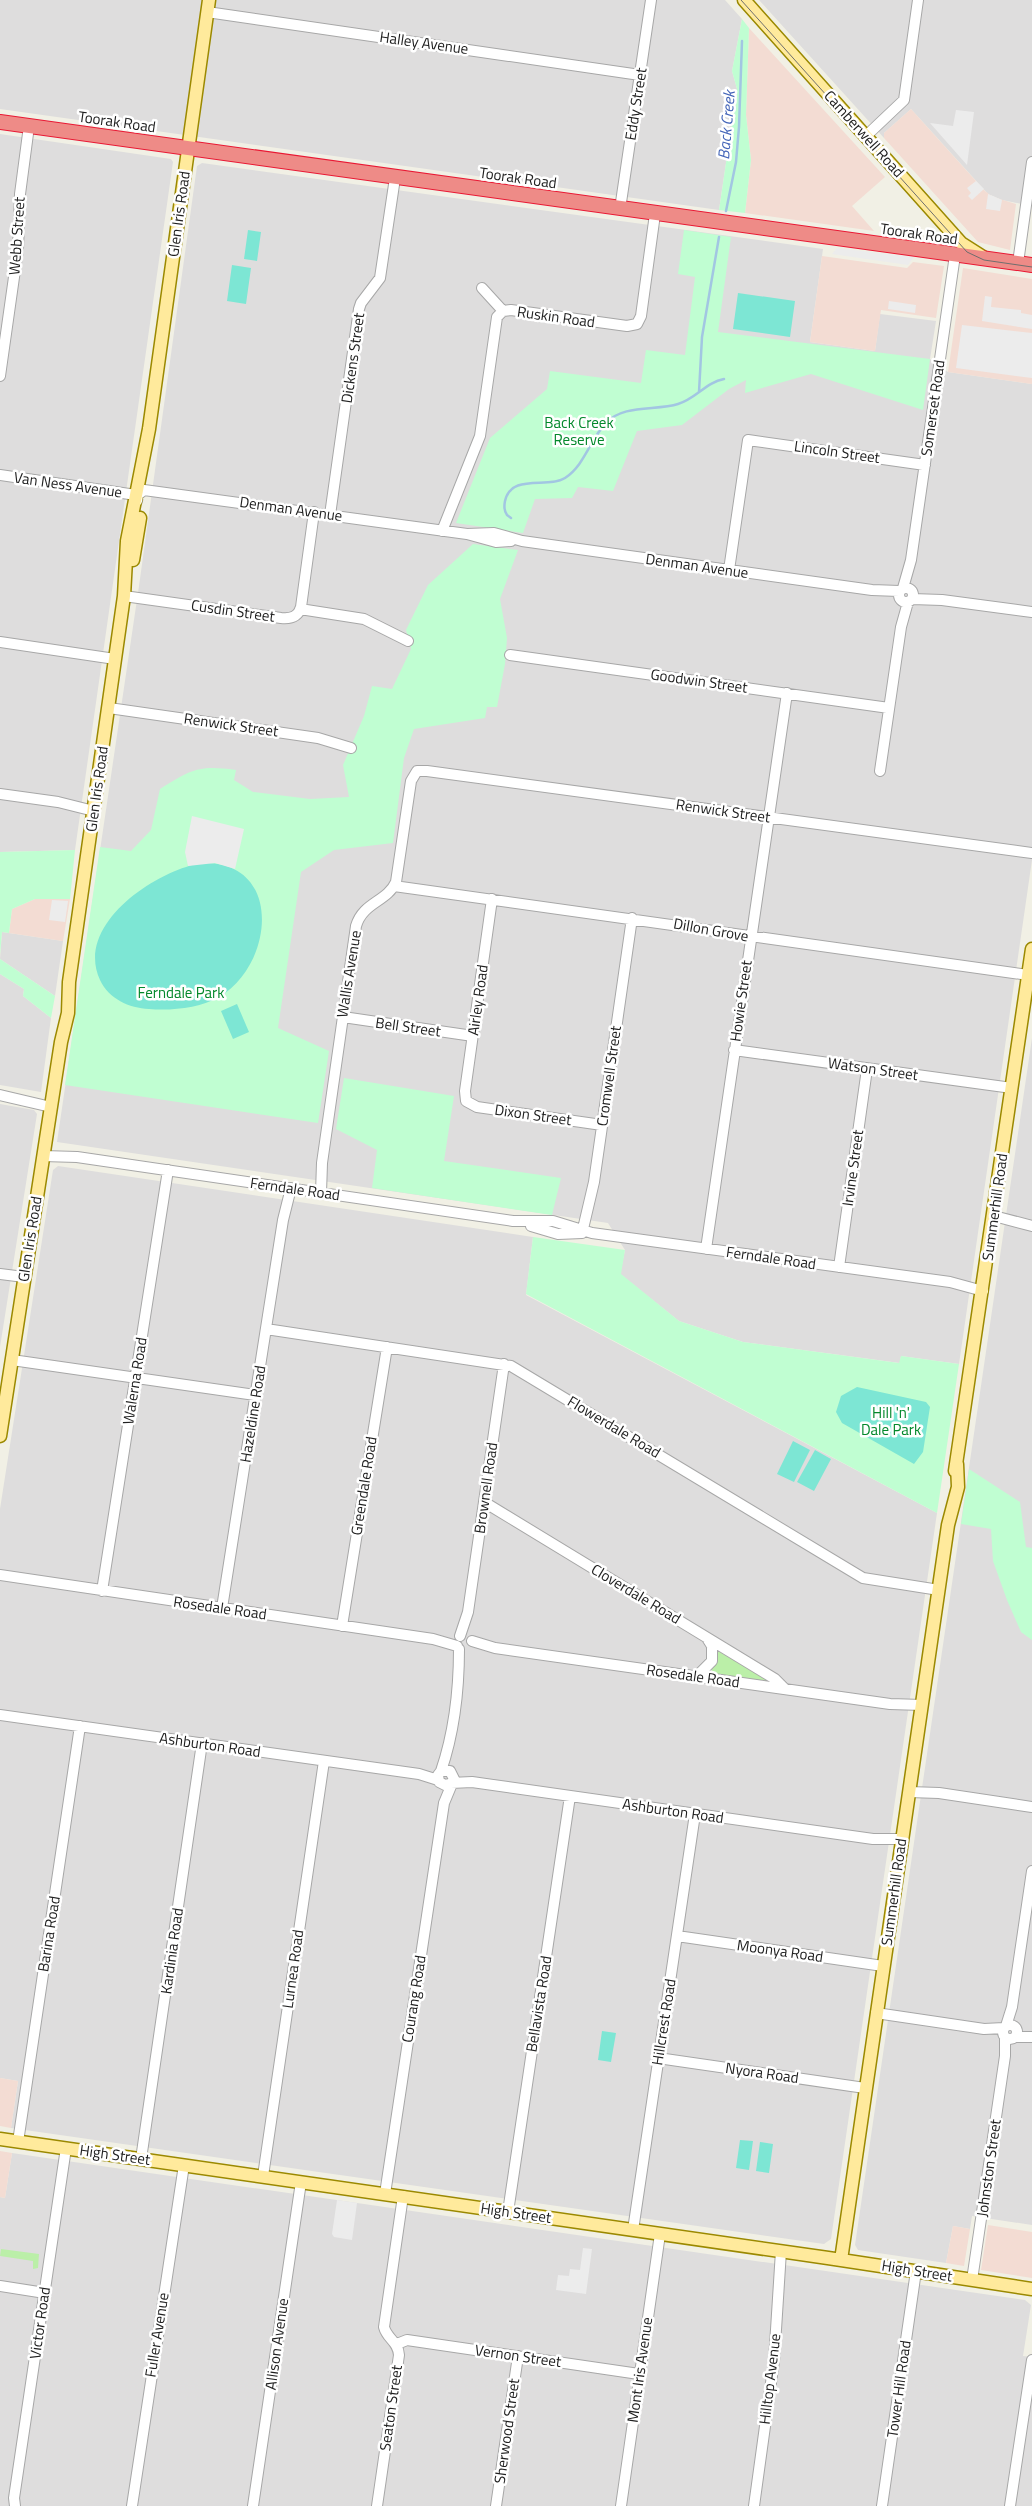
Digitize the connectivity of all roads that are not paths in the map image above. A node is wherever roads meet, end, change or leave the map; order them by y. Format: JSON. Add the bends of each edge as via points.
{"nodes":[{"id":1,"x":651,"y":0,"type":"edge"},
{"id":2,"x":744,"y":0,"type":"edge"},
{"id":3,"x":918,"y":0,"type":"edge"},
{"id":4,"x":206,"y":3,"type":"edge"},
{"id":5,"x":640,"y":75,"type":"junction"},
{"id":6,"x":0,"y":122,"type":"edge"},
{"id":7,"x":29,"y":126,"type":"junction"},
{"id":8,"x":866,"y":136,"type":"junction"},
{"id":9,"x":188,"y":148,"type":"junction"},
{"id":10,"x":1032,"y":162,"type":"edge"},
{"id":11,"x":394,"y":178,"type":"junction"},
{"id":12,"x":620,"y":209,"type":"junction"},
{"id":13,"x":654,"y":214,"type":"junction"},
{"id":14,"x":949,"y":229,"type":"junction"},
{"id":15,"x":934,"y":252,"type":"junction"},
{"id":16,"x":955,"y":255,"type":"junction"},
{"id":17,"x":989,"y":259,"type":"junction"},
{"id":18,"x":1018,"y":263,"type":"junction"},
{"id":19,"x":1032,"y":265,"type":"edge"},
{"id":20,"x":482,"y":288,"type":"dead end"},
{"id":21,"x":503,"y":312,"type":"junction"},
{"id":22,"x":0,"y":376,"type":"edge"},
{"id":23,"x":149,"y":429,"type":"junction"},
{"id":24,"x":925,"y":464,"type":"junction"},
{"id":25,"x":0,"y":475,"type":"edge"},
{"id":26,"x":140,"y":492,"type":"junction"},
{"id":27,"x":314,"y":512,"type":"junction"},
{"id":28,"x":330,"y":514,"type":"junction"},
{"id":29,"x":442,"y":531,"type":"junction"},
{"id":30,"x":729,"y":570,"type":"junction"},
{"id":31,"x":906,"y":595,"type":"junction"},
{"id":32,"x":124,"y":596,"type":"junction"},
{"id":33,"x":300,"y":609,"type":"junction"},
{"id":34,"x":1032,"y":612,"type":"edge"},
{"id":35,"x":408,"y":641,"type":"dead end"},
{"id":36,"x":0,"y":642,"type":"edge"},
{"id":37,"x":510,"y":655,"type":"dead end"},
{"id":38,"x":116,"y":659,"type":"junction"},
{"id":39,"x":787,"y":693,"type":"junction"},
{"id":40,"x":109,"y":708,"type":"junction"},
{"id":41,"x":889,"y":708,"type":"junction"},
{"id":42,"x":351,"y":748,"type":"dead end"},
{"id":43,"x":880,"y":772,"type":"dead end"},
{"id":44,"x":0,"y":794,"type":"edge"},
{"id":45,"x":94,"y":807,"type":"junction"},
{"id":46,"x":768,"y":817,"type":"junction"},
{"id":47,"x":1032,"y":853,"type":"edge"},
{"id":48,"x":394,"y":886,"type":"junction"},
{"id":49,"x":492,"y":899,"type":"junction"},
{"id":50,"x":632,"y":918,"type":"junction"},
{"id":51,"x":751,"y":935,"type":"junction"},
{"id":52,"x":1032,"y":949,"type":"edge"},
{"id":53,"x":1028,"y":974,"type":"junction"},
{"id":54,"x":343,"y":1017,"type":"junction"},
{"id":55,"x":473,"y":1036,"type":"junction"},
{"id":56,"x":734,"y":1050,"type":"junction"},
{"id":57,"x":867,"y":1068,"type":"junction"},
{"id":58,"x":1012,"y":1088,"type":"junction"},
{"id":59,"x":0,"y":1095,"type":"edge"},
{"id":60,"x":466,"y":1101,"type":"joint"},
{"id":61,"x":52,"y":1103,"type":"junction"},
{"id":62,"x":602,"y":1125,"type":"junction"},
{"id":63,"x":44,"y":1152,"type":"junction"},
{"id":64,"x":168,"y":1170,"type":"junction"},
{"id":65,"x":288,"y":1188,"type":"junction"},
{"id":66,"x":317,"y":1192,"type":"junction"},
{"id":67,"x":993,"y":1221,"type":"junction"},
{"id":68,"x":1029,"y":1225,"type":"edge"},
{"id":69,"x":586,"y":1232,"type":"junction"},
{"id":70,"x":706,"y":1249,"type":"junction"},
{"id":71,"x":839,"y":1267,"type":"junction"},
{"id":72,"x":0,"y":1274,"type":"edge"},
{"id":73,"x":24,"y":1277,"type":"junction"},
{"id":74,"x":983,"y":1286,"type":"junction"},
{"id":75,"x":266,"y":1329,"type":"junction"},
{"id":76,"x":386,"y":1347,"type":"junction"},
{"id":77,"x":12,"y":1360,"type":"junction"},
{"id":78,"x":504,"y":1364,"type":"junction"},
{"id":79,"x":135,"y":1378,"type":"junction"},
{"id":80,"x":256,"y":1396,"type":"junction"},
{"id":81,"x":3,"y":1403,"type":"edge"},
{"id":82,"x":0,"y":1436,"type":"edge"},
{"id":83,"x":484,"y":1502,"type":"junction"},
{"id":84,"x":2,"y":1576,"type":"edge"},
{"id":85,"x":939,"y":1590,"type":"junction"},
{"id":86,"x":102,"y":1591,"type":"junction"},
{"id":87,"x":222,"y":1608,"type":"junction"},
{"id":88,"x":342,"y":1626,"type":"junction"},
{"id":89,"x":707,"y":1637,"type":"junction"},
{"id":90,"x":464,"y":1643,"type":"junction"},
{"id":91,"x":697,"y":1676,"type":"junction"},
{"id":92,"x":785,"y":1689,"type":"junction"},
{"id":93,"x":921,"y":1709,"type":"junction"},
{"id":94,"x":0,"y":1715,"type":"edge"},
{"id":95,"x":80,"y":1726,"type":"junction"},
{"id":96,"x":202,"y":1743,"type":"junction"},
{"id":97,"x":324,"y":1761,"type":"junction"},
{"id":98,"x":446,"y":1778,"type":"junction"},
{"id":99,"x":909,"y":1788,"type":"junction"},
{"id":100,"x":570,"y":1796,"type":"junction"},
{"id":101,"x":1032,"y":1807,"type":"edge"},
{"id":102,"x":695,"y":1814,"type":"junction"},
{"id":103,"x":901,"y":1844,"type":"junction"},
{"id":104,"x":1032,"y":1871,"type":"edge"},
{"id":105,"x":677,"y":1936,"type":"junction"},
{"id":106,"x":883,"y":1966,"type":"junction"},
{"id":107,"x":876,"y":2012,"type":"junction"},
{"id":108,"x":1009,"y":2032,"type":"junction"},
{"id":109,"x":1032,"y":2036,"type":"edge"},
{"id":110,"x":658,"y":2058,"type":"junction"},
{"id":111,"x":865,"y":2088,"type":"junction"},
{"id":112,"x":0,"y":2139,"type":"edge"},
{"id":113,"x":18,"y":2142,"type":"junction"},
{"id":114,"x":66,"y":2148,"type":"junction"},
{"id":115,"x":141,"y":2159,"type":"junction"},
{"id":116,"x":184,"y":2165,"type":"junction"},
{"id":117,"x":263,"y":2176,"type":"junction"},
{"id":118,"x":300,"y":2182,"type":"junction"},
{"id":119,"x":385,"y":2194,"type":"junction"},
{"id":120,"x":403,"y":2196,"type":"junction"},
{"id":121,"x":508,"y":2212,"type":"junction"},
{"id":122,"x":633,"y":2230,"type":"junction"},
{"id":123,"x":660,"y":2234,"type":"junction"},
{"id":124,"x":781,"y":2251,"type":"junction"},
{"id":125,"x":841,"y":2260,"type":"junction"},
{"id":126,"x":916,"y":2271,"type":"junction"},
{"id":127,"x":972,"y":2280,"type":"junction"},
{"id":128,"x":0,"y":2286,"type":"edge"},
{"id":129,"x":1032,"y":2289,"type":"edge"},
{"id":130,"x":45,"y":2293,"type":"junction"},
{"id":131,"x":397,"y":2344,"type":"junction"},
{"id":132,"x":518,"y":2356,"type":"junction"},
{"id":133,"x":1032,"y":2360,"type":"edge"},
{"id":134,"x":639,"y":2374,"type":"junction"},
{"id":135,"x":13,"y":2503,"type":"edge"},
{"id":136,"x":132,"y":2506,"type":"edge"},
{"id":137,"x":253,"y":2506,"type":"edge"},
{"id":138,"x":377,"y":2506,"type":"edge"},
{"id":139,"x":496,"y":2506,"type":"edge"},
{"id":140,"x":621,"y":2506,"type":"edge"},
{"id":141,"x":754,"y":2506,"type":"edge"},
{"id":142,"x":882,"y":2506,"type":"edge"},
{"id":143,"x":1010,"y":2506,"type":"edge"}],
"edges":[{"from":1,"to":5,"type":"street","name":"Eddy Street"},
{"from":2,"to":8,"type":"main road","name":"Camberwell Road"},
{"from":3,"to":8,"type":"street","via":[[904,100]]},
{"from":4,"to":5,"type":"street","name":"Halley Avenue"},
{"from":4,"to":9,"type":"main road","name":"Glen Iris Road"},
{"from":5,"to":12,"type":"street","name":"Eddy Street"},
{"from":6,"to":7,"type":"highway","name":"Toorak Road"},
{"from":7,"to":9,"type":"highway","name":"Toorak Road"},
{"from":7,"to":22,"type":"street","name":"Webb Street","via":[[20,194],[18,249]]},
{"from":8,"to":14,"type":"main road","name":"Camberwell Road"},
{"from":9,"to":11,"type":"highway","name":"Toorak Road"},
{"from":9,"to":23,"type":"main road","name":"Glen Iris Road"},
{"from":10,"to":18,"type":"street"},
{"from":11,"to":12,"type":"highway","name":"Toorak Road"},
{"from":11,"to":28,"type":"street","name":"Dickens Street","via":[[380,278],[359,309]]},
{"from":12,"to":13,"type":"highway","name":"Toorak Road"},
{"from":13,"to":15,"type":"highway","name":"Toorak Road"},
{"from":13,"to":21,"type":"street","name":"Ruskin Road","via":[[641,316],[637,324],[627,326],[511,310]]},
{"from":14,"to":15,"type":"main road","via":[[948,246]]},
{"from":14,"to":17,"type":"main road","name":"Camberwell Road","via":[[968,249]]},
{"from":15,"to":16,"type":"highway","name":"Toorak Road"},
{"from":16,"to":17,"type":"highway","name":"Toorak Road"},
{"from":16,"to":24,"type":"street","name":"Somerset Road"},
{"from":17,"to":18,"type":"highway","name":"Toorak Road"},
{"from":18,"to":19,"type":"highway","name":"Toorak Road"},
{"from":20,"to":21,"type":"street"},
{"from":21,"to":29,"type":"street","name":"Ruskin Road","via":[[496,321],[480,436]]},
{"from":23,"to":26,"type":"main road","name":"Glen Iris Road"},
{"from":23,"to":26,"type":"main road","name":"Glen Iris Road"},
{"from":24,"to":30,"type":"street","name":"Lincoln Street","via":[[748,440]]},
{"from":24,"to":31,"type":"street","name":"Somerset Road"},
{"from":25,"to":26,"type":"street","name":"Van Ness Avenue"},
{"from":26,"to":27,"type":"street","name":"Denman Avenue"},
{"from":26,"to":32,"type":"main road","name":"Glen Iris Road","via":[[137,538]]},
{"from":26,"to":32,"type":"main road","name":"Glen Iris Road","via":[[127,541]]},
{"from":27,"to":28,"type":"street","name":"Denman Avenue"},
{"from":27,"to":33,"type":"street"},
{"from":28,"to":29,"type":"street","name":"Denman Avenue"},
{"from":29,"to":30,"type":"street","name":"Denman Avenue","via":[[488,532],[522,541]]},
{"from":30,"to":31,"type":"street","name":"Denman Avenue"},
{"from":31,"to":34,"type":"street","name":"Denman Avenue"},
{"from":31,"to":41,"type":"street","name":"Somerset Road"},
{"from":32,"to":33,"type":"street","name":"Cusdin Street","via":[[286,618],[296,616]]},
{"from":32,"to":38,"type":"main road","name":"Glen Iris Road"},
{"from":33,"to":35,"type":"street","via":[[364,619]]},
{"from":36,"to":38,"type":"street"},
{"from":37,"to":39,"type":"street","name":"Goodwin Street"},
{"from":38,"to":40,"type":"main road","name":"Glen Iris Road"},
{"from":39,"to":41,"type":"street","name":"Goodwin Street"},
{"from":39,"to":46,"type":"street","name":"Howie Street"},
{"from":40,"to":42,"type":"street","name":"Renwick Street","via":[[318,738]]},
{"from":40,"to":45,"type":"main road","name":"Glen Iris Road"},
{"from":41,"to":43,"type":"street","name":"Somerset Road"},
{"from":44,"to":45,"type":"street"},
{"from":45,"to":61,"type":"main road","name":"Glen Iris Road","via":[[69,982],[68,1013]]},
{"from":46,"to":47,"type":"street","name":"Renwick Street"},
{"from":46,"to":48,"type":"street","name":"Renwick Street","via":[[427,771],[414,773],[410,781]]},
{"from":46,"to":51,"type":"street","name":"Howie Street"},
{"from":48,"to":49,"type":"street","name":"Dillon Grove"},
{"from":48,"to":54,"type":"street","name":"Wallis Avenue","via":[[360,916]]},
{"from":49,"to":50,"type":"street","name":"Dillon Grove"},
{"from":49,"to":55,"type":"street","name":"Airley Road"},
{"from":50,"to":51,"type":"street","name":"Dillon Grove"},
{"from":50,"to":62,"type":"street","name":"Cromwell Street"},
{"from":51,"to":53,"type":"street","name":"Dillon Grove"},
{"from":51,"to":56,"type":"street","name":"Howie Street"},
{"from":52,"to":53,"type":"main road","name":"Summerhill Road"},
{"from":53,"to":58,"type":"main road","name":"Summerhill Road"},
{"from":54,"to":55,"type":"street","name":"Bell Street"},
{"from":54,"to":66,"type":"street","name":"Wallis Avenue"},
{"from":55,"to":60,"type":"street","name":"Airley Road"},
{"from":56,"to":57,"type":"street","name":"Watson Street"},
{"from":56,"to":70,"type":"street","name":"Howie Street"},
{"from":57,"to":58,"type":"street","name":"Watson Street"},
{"from":57,"to":71,"type":"street","name":"Irvine Street"},
{"from":58,"to":67,"type":"main road","name":"Summerhill Road"},
{"from":59,"to":61,"type":"street"},
{"from":60,"to":62,"type":"street","name":"Dixon Street","via":[[477,1107]]},
{"from":61,"to":63,"type":"main road","name":"Glen Iris Road"},
{"from":62,"to":69,"type":"street","name":"Cromwell Street"},
{"from":63,"to":64,"type":"street","name":"Ferndale Road"},
{"from":63,"to":73,"type":"main road","name":"Glen Iris Road"},
{"from":64,"to":65,"type":"street","name":"Ferndale Road"},
{"from":64,"to":79,"type":"street","name":"Walerna Road"},
{"from":65,"to":66,"type":"street","name":"Ferndale Road"},
{"from":65,"to":75,"type":"street","name":"Hazeldine Road"},
{"from":66,"to":69,"type":"street","name":"Ferndale Road","via":[[513,1221],[553,1221]]},
{"from":67,"to":68,"type":"street"},
{"from":67,"to":74,"type":"main road","name":"Summerhill Road"},
{"from":69,"to":70,"type":"street","name":"Ferndale Road"},
{"from":70,"to":71,"type":"street","name":"Ferndale Road"},
{"from":71,"to":74,"type":"street","name":"Ferndale Road"},
{"from":72,"to":73,"type":"street"},
{"from":73,"to":77,"type":"main road","name":"Glen Iris Road"},
{"from":74,"to":85,"type":"main road","name":"Summerhill Road","via":[[957,1464],[948,1492],[948,1525]]},
{"from":75,"to":76,"type":"street","name":"Flowerdale Road"},
{"from":75,"to":80,"type":"street","name":"Hazeldine Road"},
{"from":76,"to":78,"type":"street","name":"Flowerdale Road"},
{"from":76,"to":88,"type":"street","name":"Greendale Road"},
{"from":77,"to":79,"type":"street"},
{"from":77,"to":81,"type":"main road","name":"Glen Iris Road"},
{"from":78,"to":83,"type":"street","name":"Brownell Road"},
{"from":78,"to":85,"type":"street","name":"Flowerdale Road","via":[[523,1372],[859,1575]]},
{"from":79,"to":80,"type":"street"},
{"from":79,"to":86,"type":"street","name":"Walerna Road"},
{"from":80,"to":87,"type":"street","name":"Hazeldine Road"},
{"from":81,"to":82,"type":"main road","name":"Glen Iris Road"},
{"from":83,"to":89,"type":"street","name":"Cloverdale Road"},
{"from":83,"to":90,"type":"street","name":"Brownell Road"},
{"from":84,"to":86,"type":"street","name":"Rosedale Road"},
{"from":85,"to":93,"type":"main road","name":"Summerhill Road"},
{"from":86,"to":87,"type":"street","name":"Rosedale Road"},
{"from":87,"to":88,"type":"street","name":"Rosedale Road"},
{"from":88,"to":90,"type":"street","name":"Rosedale Road"},
{"from":89,"to":91,"type":"street","via":[[712,1646],[712,1661]]},
{"from":89,"to":92,"type":"street","name":"Cloverdale Road","via":[[775,1679]]},
{"from":90,"to":91,"type":"street","name":"Rosedale Road"},
{"from":90,"to":98,"type":"street","name":"Brownell Road"},
{"from":91,"to":92,"type":"street","name":"Rosedale Road"},
{"from":92,"to":93,"type":"street","name":"Rosedale Road"},
{"from":93,"to":99,"type":"main road","name":"Summerhill Road"},
{"from":94,"to":95,"type":"street","name":"Ashburton Road"},
{"from":95,"to":96,"type":"street","name":"Ashburton Road"},
{"from":95,"to":113,"type":"street","name":"Barina Road"},
{"from":96,"to":97,"type":"street","name":"Ashburton Road"},
{"from":96,"to":115,"type":"street","name":"Kardinia Road"},
{"from":97,"to":98,"type":"street","name":"Ashburton Road"},
{"from":97,"to":117,"type":"street","name":"Lurnea Road"},
{"from":98,"to":100,"type":"street","name":"Ashburton Road"},
{"from":98,"to":119,"type":"street","name":"Courang Road"},
{"from":99,"to":101,"type":"street"},
{"from":99,"to":103,"type":"main road","name":"Summerhill Road"},
{"from":100,"to":102,"type":"street","name":"Ashburton Road"},
{"from":100,"to":121,"type":"street","name":"Bellavista Road"},
{"from":102,"to":103,"type":"street","name":"Ashburton Road"},
{"from":102,"to":105,"type":"street","name":"Hillcrest Road"},
{"from":103,"to":106,"type":"main road","name":"Summerhill Road"},
{"from":104,"to":108,"type":"street","name":"Johnston Street"},
{"from":105,"to":106,"type":"street","name":"Moonya Road"},
{"from":105,"to":110,"type":"street","name":"Hillcrest Road"},
{"from":106,"to":107,"type":"main road","name":"Summerhill Road"},
{"from":107,"to":108,"type":"street"},
{"from":107,"to":111,"type":"main road","name":"Summerhill Road"},
{"from":108,"to":109,"type":"street"},
{"from":108,"to":127,"type":"street","name":"Johnston Street"},
{"from":110,"to":111,"type":"street","name":"Nyora Road"},
{"from":110,"to":122,"type":"street","name":"Hillcrest Road"},
{"from":111,"to":125,"type":"main road","name":"Summerhill Road"},
{"from":112,"to":113,"type":"main road","name":"High Street"},
{"from":113,"to":114,"type":"main road","name":"High Street"},
{"from":114,"to":115,"type":"main road","name":"High Street"},
{"from":114,"to":130,"type":"street","name":"Victor Road"},
{"from":115,"to":116,"type":"main road","name":"High Street"},
{"from":116,"to":117,"type":"main road","name":"High Street"},
{"from":116,"to":136,"type":"street","name":"Fuller Avenue"},
{"from":117,"to":118,"type":"main road","name":"High Street"},
{"from":118,"to":119,"type":"main road","name":"High Street"},
{"from":118,"to":137,"type":"street","name":"Allison Avenue"},
{"from":119,"to":120,"type":"main road","name":"High Street"},
{"from":120,"to":121,"type":"main road","name":"High Street"},
{"from":120,"to":131,"type":"street","name":"Seaton Street","via":[[384,2327]]},
{"from":121,"to":122,"type":"main road","name":"High Street"},
{"from":122,"to":123,"type":"main road","name":"High Street"},
{"from":123,"to":124,"type":"main road","name":"High Street"},
{"from":123,"to":134,"type":"street","name":"Mont Iris Avenue"},
{"from":124,"to":125,"type":"main road","name":"High Street"},
{"from":124,"to":141,"type":"street","name":"Hilltop Avenue","via":[[774,2361]]},
{"from":125,"to":126,"type":"main road","name":"High Street"},
{"from":126,"to":127,"type":"main road","name":"High Street"},
{"from":126,"to":142,"type":"street","name":"Tower Hill Road"},
{"from":127,"to":129,"type":"main road","name":"High Street"},
{"from":128,"to":130,"type":"street"},
{"from":130,"to":135,"type":"street","name":"Victor Road"},
{"from":131,"to":132,"type":"street","name":"Vernon Street","via":[[406,2340]]},
{"from":131,"to":138,"type":"street","name":"Seaton Street","via":[[398,2359]]},
{"from":132,"to":134,"type":"street","name":"Vernon Street"},
{"from":132,"to":139,"type":"street","name":"Sherwood Street"},
{"from":133,"to":143,"type":"street"},
{"from":134,"to":140,"type":"street","name":"Mont Iris Avenue"}]}
